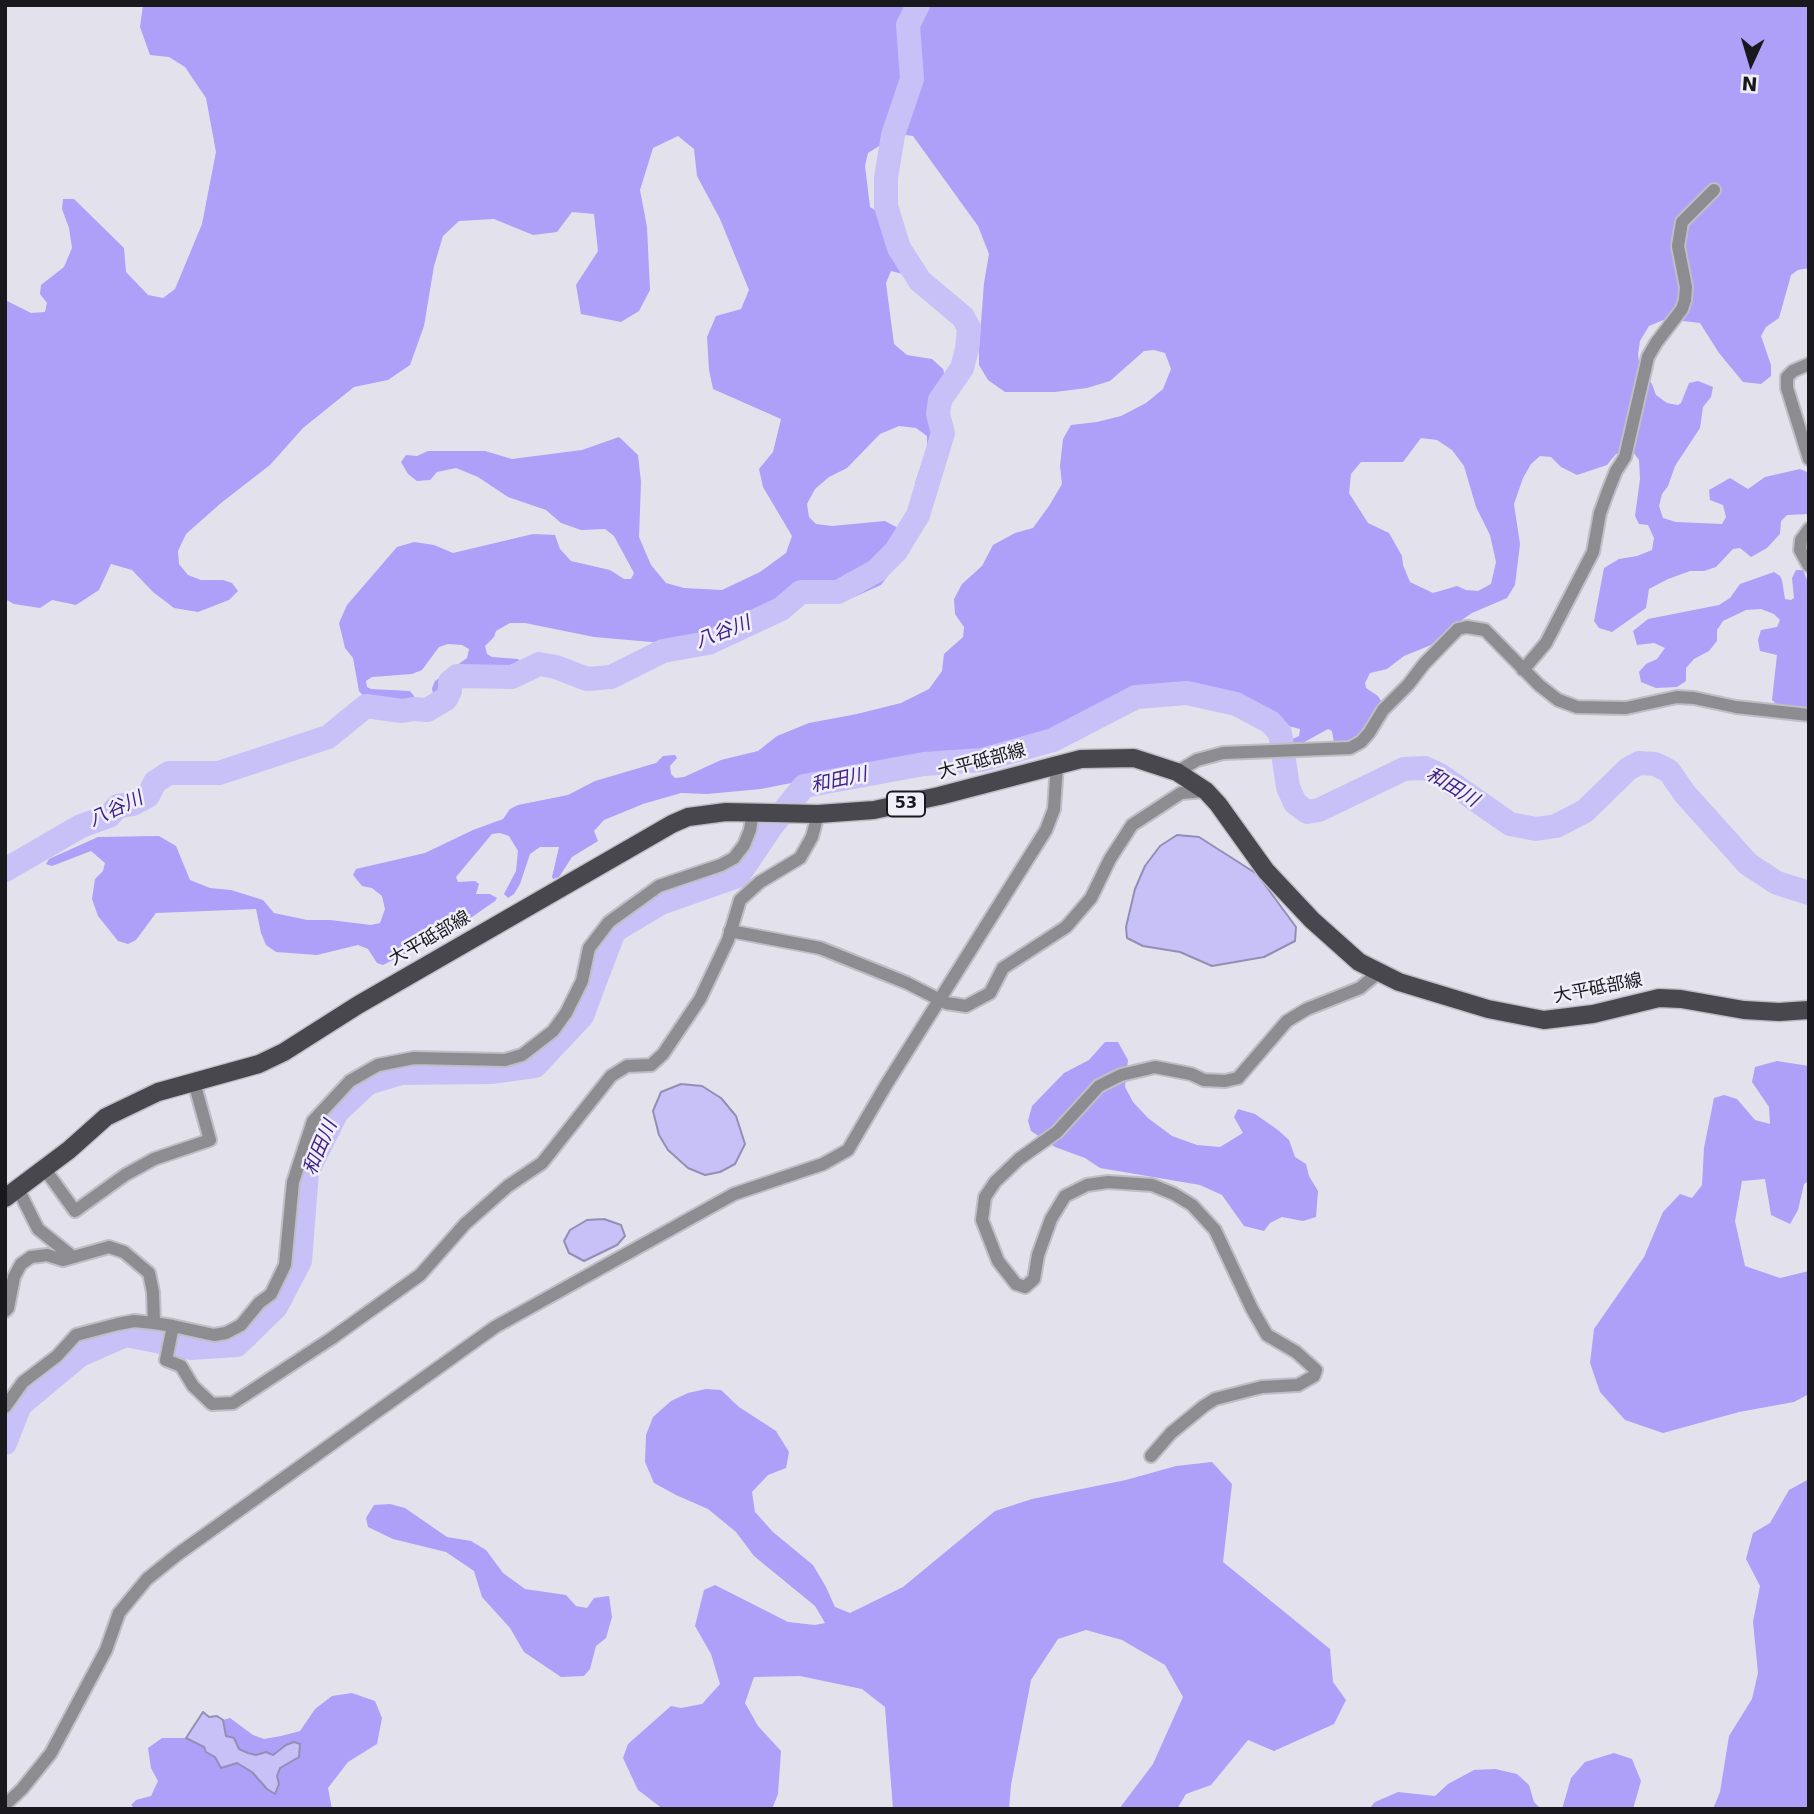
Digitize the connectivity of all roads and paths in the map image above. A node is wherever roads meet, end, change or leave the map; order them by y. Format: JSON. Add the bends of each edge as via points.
{"nodes":[{"id":1,"x":1714,"y":190,"type":"dead end"},
{"id":2,"x":1809,"y":364,"type":"edge"},
{"id":3,"x":1809,"y":459,"type":"edge"},
{"id":4,"x":1809,"y":529,"type":"edge"},
{"id":5,"x":1809,"y":566,"type":"edge"},
{"id":6,"x":1523,"y":670,"type":"junction"},
{"id":7,"x":1809,"y":715,"type":"edge"},
{"id":8,"x":1057,"y":764,"type":"junction"},
{"id":9,"x":1177,"y":772,"type":"junction"},
{"id":10,"x":1206,"y":792,"type":"junction"},
{"id":11,"x":753,"y":812,"type":"junction"},
{"id":12,"x":818,"y":814,"type":"junction"},
{"id":13,"x":730,"y":931,"type":"junction"},
{"id":14,"x":1378,"y":973,"type":"junction"},
{"id":15,"x":940,"y":999,"type":"junction"},
{"id":16,"x":1809,"y":1010,"type":"edge"},
{"id":17,"x":194,"y":1082,"type":"junction"},
{"id":18,"x":44,"y":1168,"type":"junction"},
{"id":19,"x":11,"y":1193,"type":"edge"},
{"id":20,"x":73,"y":1257,"type":"junction"},
{"id":21,"x":5,"y":1311,"type":"edge"},
{"id":22,"x":154,"y":1323,"type":"junction"},
{"id":23,"x":173,"y":1326,"type":"junction"},
{"id":24,"x":5,"y":1407,"type":"edge"},
{"id":25,"x":1151,"y":1456,"type":"dead end"},
{"id":26,"x":5,"y":1805,"type":"edge"}],
"edges":[{"from":1,"to":6,"type":"street","via":[[1682,222],[1678,246],[1685,300],[1648,357],[1625,457],[1600,513],[1593,552],[1546,643]]},
{"from":2,"to":3,"type":"street","via":[[1787,377],[1787,388]]},
{"from":4,"to":5,"type":"street","via":[[1800,550]]},
{"from":6,"to":7,"type":"street","via":[[1558,700],[1577,707],[1626,708],[1677,697]]},
{"from":6,"to":9,"type":"street","via":[[1485,630],[1458,629],[1383,710],[1361,742],[1350,748],[1223,753]]},
{"from":8,"to":9,"type":"main road","name":"大平砥部線","number":"53","via":[[1134,758]]},
{"from":8,"to":12,"type":"main road","name":"大平砥部線","number":"53","via":[[902,805]]},
{"from":8,"to":15,"type":"street","via":[[1054,809],[1046,830]]},
{"from":9,"to":10,"type":"main road","name":"大平砥部線","number":"53"},
{"from":10,"to":14,"type":"main road","name":"大平砥部線","number":"53","via":[[1266,871],[1312,920]]},
{"from":10,"to":15,"type":"street","via":[[1181,793],[1132,825],[1091,898],[1066,927],[1003,968],[990,993],[966,1006]]},
{"from":11,"to":12,"type":"main road","name":"大平砥部線","number":"53"},
{"from":11,"to":17,"type":"main road","name":"大平砥部線","number":"53","via":[[707,813],[672,824],[284,1052]]},
{"from":11,"to":23,"type":"street","via":[[744,845],[734,858],[659,886],[609,922],[589,948],[582,981],[566,1013],[553,1031],[522,1055],[505,1060],[414,1058],[378,1065],[350,1082],[313,1122],[293,1182],[285,1265],[271,1294],[241,1325],[226,1333]]},
{"from":12,"to":13,"type":"street","via":[[800,858],[740,900]]},
{"from":13,"to":15,"type":"street","via":[[820,948]]},
{"from":13,"to":23,"type":"street","via":[[700,999],[663,1054],[651,1065],[627,1066],[611,1076],[542,1163],[465,1224],[420,1275],[354,1322],[233,1403],[212,1404],[181,1366],[166,1360]]},
{"from":14,"to":16,"type":"main road","name":"大平砥部線","number":"53","via":[[1488,1009],[1544,1020],[1659,998],[1779,1013]]},
{"from":14,"to":25,"type":"street","via":[[1360,988],[1287,1021],[1238,1078],[1204,1080],[1155,1067],[1121,1074],[1099,1086],[1057,1132],[995,1182],[985,1197],[982,1220],[998,1261],[1016,1284],[1025,1287],[1034,1279],[1051,1219],[1065,1196],[1087,1185],[1108,1182],[1152,1185],[1174,1194],[1192,1205],[1215,1230],[1267,1335],[1316,1370],[1298,1385],[1262,1387],[1215,1399],[1171,1433]]},
{"from":15,"to":26,"type":"street","via":[[848,1150],[823,1164],[734,1194],[495,1327],[147,1578],[119,1613],[106,1650],[51,1753]]},
{"from":17,"to":18,"type":"main road","name":"大平砥部線","number":"53","via":[[106,1117]]},
{"from":17,"to":18,"type":"street","via":[[210,1140],[125,1175],[75,1211]]},
{"from":18,"to":19,"type":"main road","name":"大平砥部線","number":"53"},
{"from":19,"to":20,"type":"street","via":[[38,1228]]},
{"from":20,"to":21,"type":"street","via":[[39,1256],[21,1264]]},
{"from":20,"to":22,"type":"street","via":[[109,1247],[124,1252],[149,1273]]},
{"from":22,"to":23,"type":"street"},
{"from":22,"to":24,"type":"street","via":[[134,1321],[75,1335],[57,1356],[23,1382]]}]}
